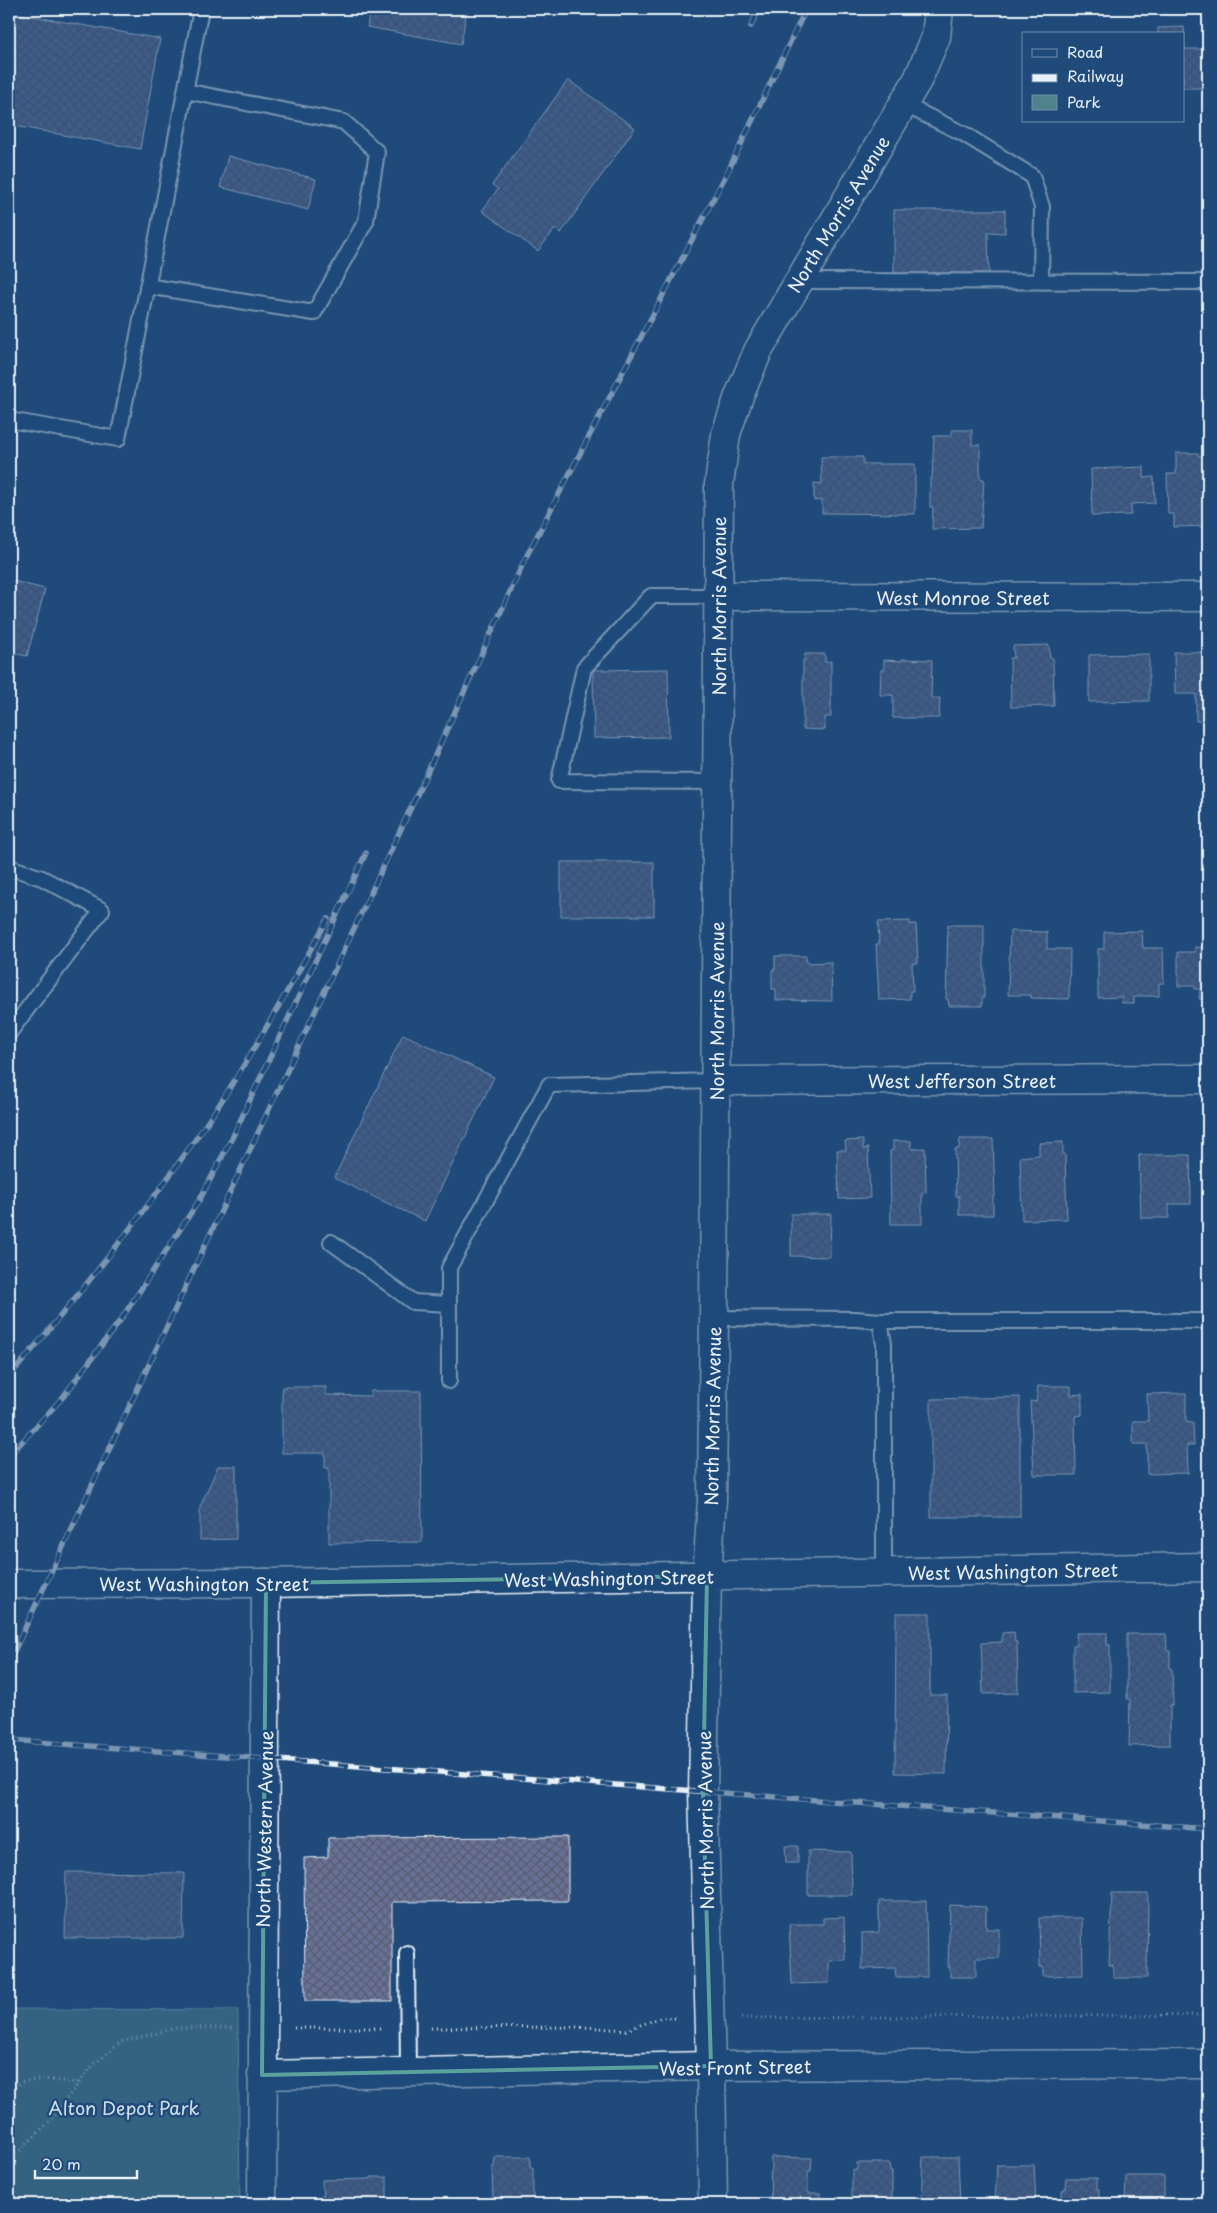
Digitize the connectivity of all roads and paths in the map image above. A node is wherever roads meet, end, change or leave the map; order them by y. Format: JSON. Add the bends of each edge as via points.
{"nodes":[{"id":1,"x":201,"y":9,"type":"edge"},
{"id":2,"x":939,"y":9,"type":"edge"},
{"id":3,"x":185,"y":91,"type":"junction"},
{"id":4,"x":903,"y":104,"type":"junction"},
{"id":5,"x":798,"y":281,"type":"junction"},
{"id":6,"x":1040,"y":282,"type":"junction"},
{"id":7,"x":1208,"y":282,"type":"edge"},
{"id":8,"x":148,"y":286,"type":"junction"},
{"id":9,"x":9,"y":420,"type":"edge"},
{"id":10,"x":717,"y":596,"type":"junction"},
{"id":11,"x":1208,"y":597,"type":"edge"},
{"id":12,"x":717,"y":782,"type":"junction"},
{"id":13,"x":9,"y":867,"type":"edge"},
{"id":14,"x":9,"y":1033,"type":"edge"},
{"id":15,"x":1208,"y":1079,"type":"edge"},
{"id":16,"x":716,"y":1081,"type":"junction"},
{"id":17,"x":330,"y":1242,"type":"dead end"},
{"id":18,"x":449,"y":1304,"type":"junction"},
{"id":19,"x":714,"y":1318,"type":"junction"},
{"id":20,"x":880,"y":1321,"type":"junction"},
{"id":21,"x":1208,"y":1321,"type":"edge"},
{"id":22,"x":449,"y":1381,"type":"dead end"},
{"id":23,"x":1208,"y":1567,"type":"edge"},
{"id":24,"x":884,"y":1573,"type":"junction"},
{"id":25,"x":707,"y":1576,"type":"junction"},
{"id":26,"x":266,"y":1583,"type":"junction"},
{"id":27,"x":9,"y":1584,"type":"edge"},
{"id":28,"x":407,"y":1953,"type":"dead end"},
{"id":29,"x":262,"y":2028,"type":"junction"},
{"id":30,"x":1208,"y":2064,"type":"edge"},
{"id":31,"x":711,"y":2066,"type":"junction"},
{"id":32,"x":408,"y":2072,"type":"junction"},
{"id":33,"x":262,"y":2076,"type":"junction"},
{"id":34,"x":78,"y":2083,"type":"junction"},
{"id":35,"x":9,"y":2096,"type":"edge"},
{"id":36,"x":9,"y":2159,"type":"edge"},
{"id":37,"x":262,"y":2204,"type":"edge"},
{"id":38,"x":713,"y":2204,"type":"edge"}],
"edges":[{"from":1,"to":3,"type":"lane"},
{"from":2,"to":4,"type":"street","name":"North Morris Avenue","via":[[936,37]]},
{"from":3,"to":8,"type":"lane"},
{"from":3,"to":8,"type":"lane","via":[[344,122],[377,152],[366,221],[314,313]]},
{"from":4,"to":5,"type":"street","name":"North Morris Avenue"},
{"from":4,"to":6,"type":"lane","via":[[964,134],[1032,176],[1042,207]]},
{"from":5,"to":6,"type":"lane"},
{"from":5,"to":10,"type":"street","name":"North Morris Avenue","via":[[758,351],[726,434],[719,484]]},
{"from":6,"to":7,"type":"lane"},
{"from":8,"to":9,"type":"lane","via":[[118,439]]},
{"from":10,"to":11,"type":"street","name":"West Monroe Street"},
{"from":10,"to":12,"type":"street","name":"North Morris Avenue"},
{"from":10,"to":12,"type":"lane","via":[[651,596],[584,668],[559,781]]},
{"from":12,"to":16,"type":"street","name":"North Morris Avenue"},
{"from":13,"to":14,"type":"lane","via":[[42,878],[102,910]]},
{"from":15,"to":16,"type":"street","name":"West Jefferson Street"},
{"from":16,"to":18,"type":"lane","via":[[549,1085],[449,1268]]},
{"from":16,"to":19,"type":"street","name":"North Morris Avenue"},
{"from":17,"to":18,"type":"lane","via":[[413,1302]]},
{"from":18,"to":22,"type":"lane"},
{"from":19,"to":20,"type":"lane"},
{"from":19,"to":25,"type":"street","name":"North Morris Avenue","via":[[712,1500]]},
{"from":20,"to":21,"type":"lane"},
{"from":20,"to":24,"type":"lane","via":[[884,1344]]},
{"from":23,"to":24,"type":"street","name":"West Washington Street"},
{"from":24,"to":25,"type":"street","name":"West Washington Street"},
{"from":25,"to":26,"type":"street","name":"West Washington Street"},
{"from":25,"to":31,"type":"street","name":"North Morris Avenue","via":[[703,1792]]},
{"from":26,"to":27,"type":"street","name":"West Washington Street"},
{"from":26,"to":29,"type":"street","name":"North Western Avenue"},
{"from":28,"to":32,"type":"lane"},
{"from":29,"to":33,"type":"street","name":"North Western Avenue"},
{"from":29,"to":34,"type":"path","via":[[177,2028],[121,2042],[93,2064]]},
{"from":30,"to":31,"type":"street","name":"West Front Street"},
{"from":31,"to":32,"type":"street","name":"West Front Street"},
{"from":31,"to":38,"type":"street","name":"North Morris Avenue"},
{"from":32,"to":33,"type":"street","name":"West Front Street"},
{"from":33,"to":37,"type":"street","name":"North Western Avenue"},
{"from":34,"to":35,"type":"path","via":[[44,2078],[20,2082]]},
{"from":34,"to":36,"type":"path","via":[[47,2124]]}]}
